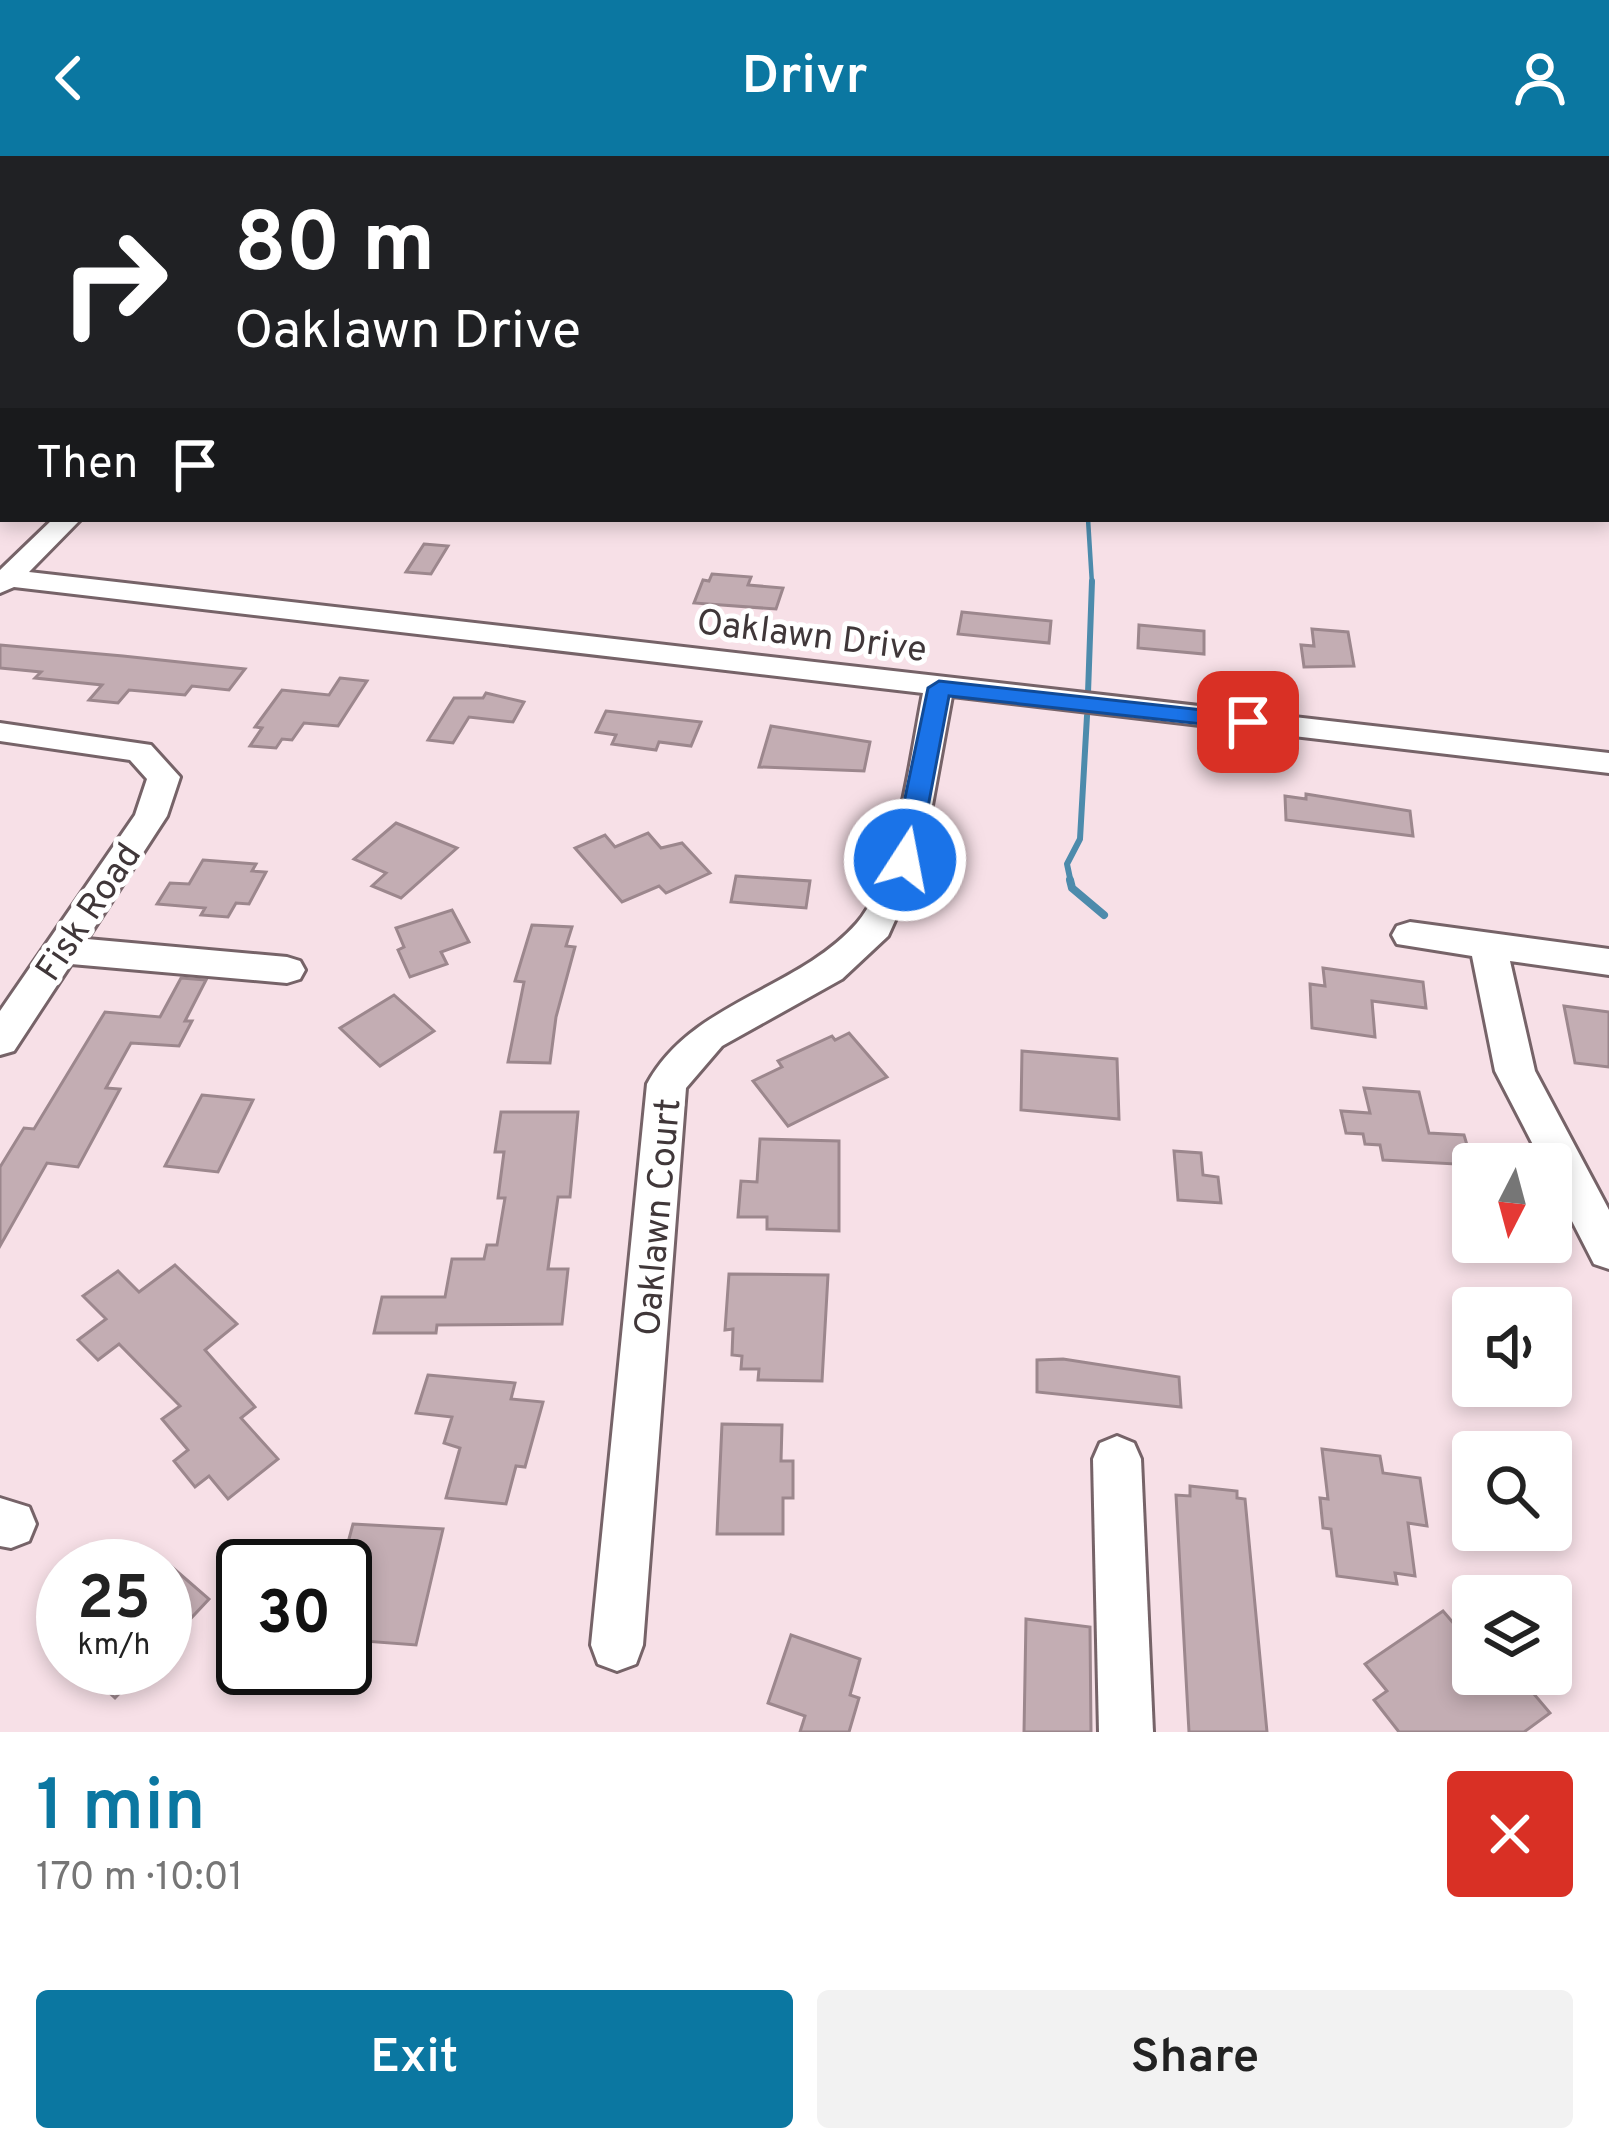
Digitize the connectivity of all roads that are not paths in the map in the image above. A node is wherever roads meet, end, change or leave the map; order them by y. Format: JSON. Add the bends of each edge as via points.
{"nodes":[{"id":1,"x":65,"y":522,"type":"edge"},
{"id":2,"x":3,"y":582,"type":"edge"},
{"id":3,"x":939,"y":688,"type":"junction"},
{"id":4,"x":0,"y":732,"type":"edge"},
{"id":5,"x":1609,"y":763,"type":"edge"},
{"id":6,"x":1410,"y":935,"type":"dead end"},
{"id":7,"x":1489,"y":946,"type":"junction"},
{"id":8,"x":60,"y":950,"type":"junction"},
{"id":9,"x":1609,"y":962,"type":"edge"},
{"id":10,"x":287,"y":970,"type":"dead end"},
{"id":11,"x":0,"y":1041,"type":"edge"},
{"id":12,"x":1609,"y":1251,"type":"edge"},
{"id":13,"x":1117,"y":1459,"type":"dead end"},
{"id":14,"x":617,"y":1646,"type":"dead end"},
{"id":15,"x":1126,"y":1732,"type":"edge"}],
"edges":[{"from":1,"to":2,"type":"street"},
{"from":2,"to":3,"type":"street","name":"Oaklawn Drive"},
{"from":3,"to":5,"type":"street","name":"Oaklawn Drive"},
{"from":3,"to":14,"type":"street","name":"Oaklawn Court","via":[[905,860],[874,928],[829,970],[709,1036],[667,1084]]},
{"from":4,"to":8,"type":"street","name":"Fisk Road","via":[[140,752],[164,778],[151,816]]},
{"from":6,"to":7,"type":"street"},
{"from":7,"to":9,"type":"street"},
{"from":7,"to":12,"type":"street","via":[[1515,1071]]},
{"from":8,"to":10,"type":"street"},
{"from":8,"to":11,"type":"street","name":"Fisk Road"},
{"from":13,"to":15,"type":"street"}]}
